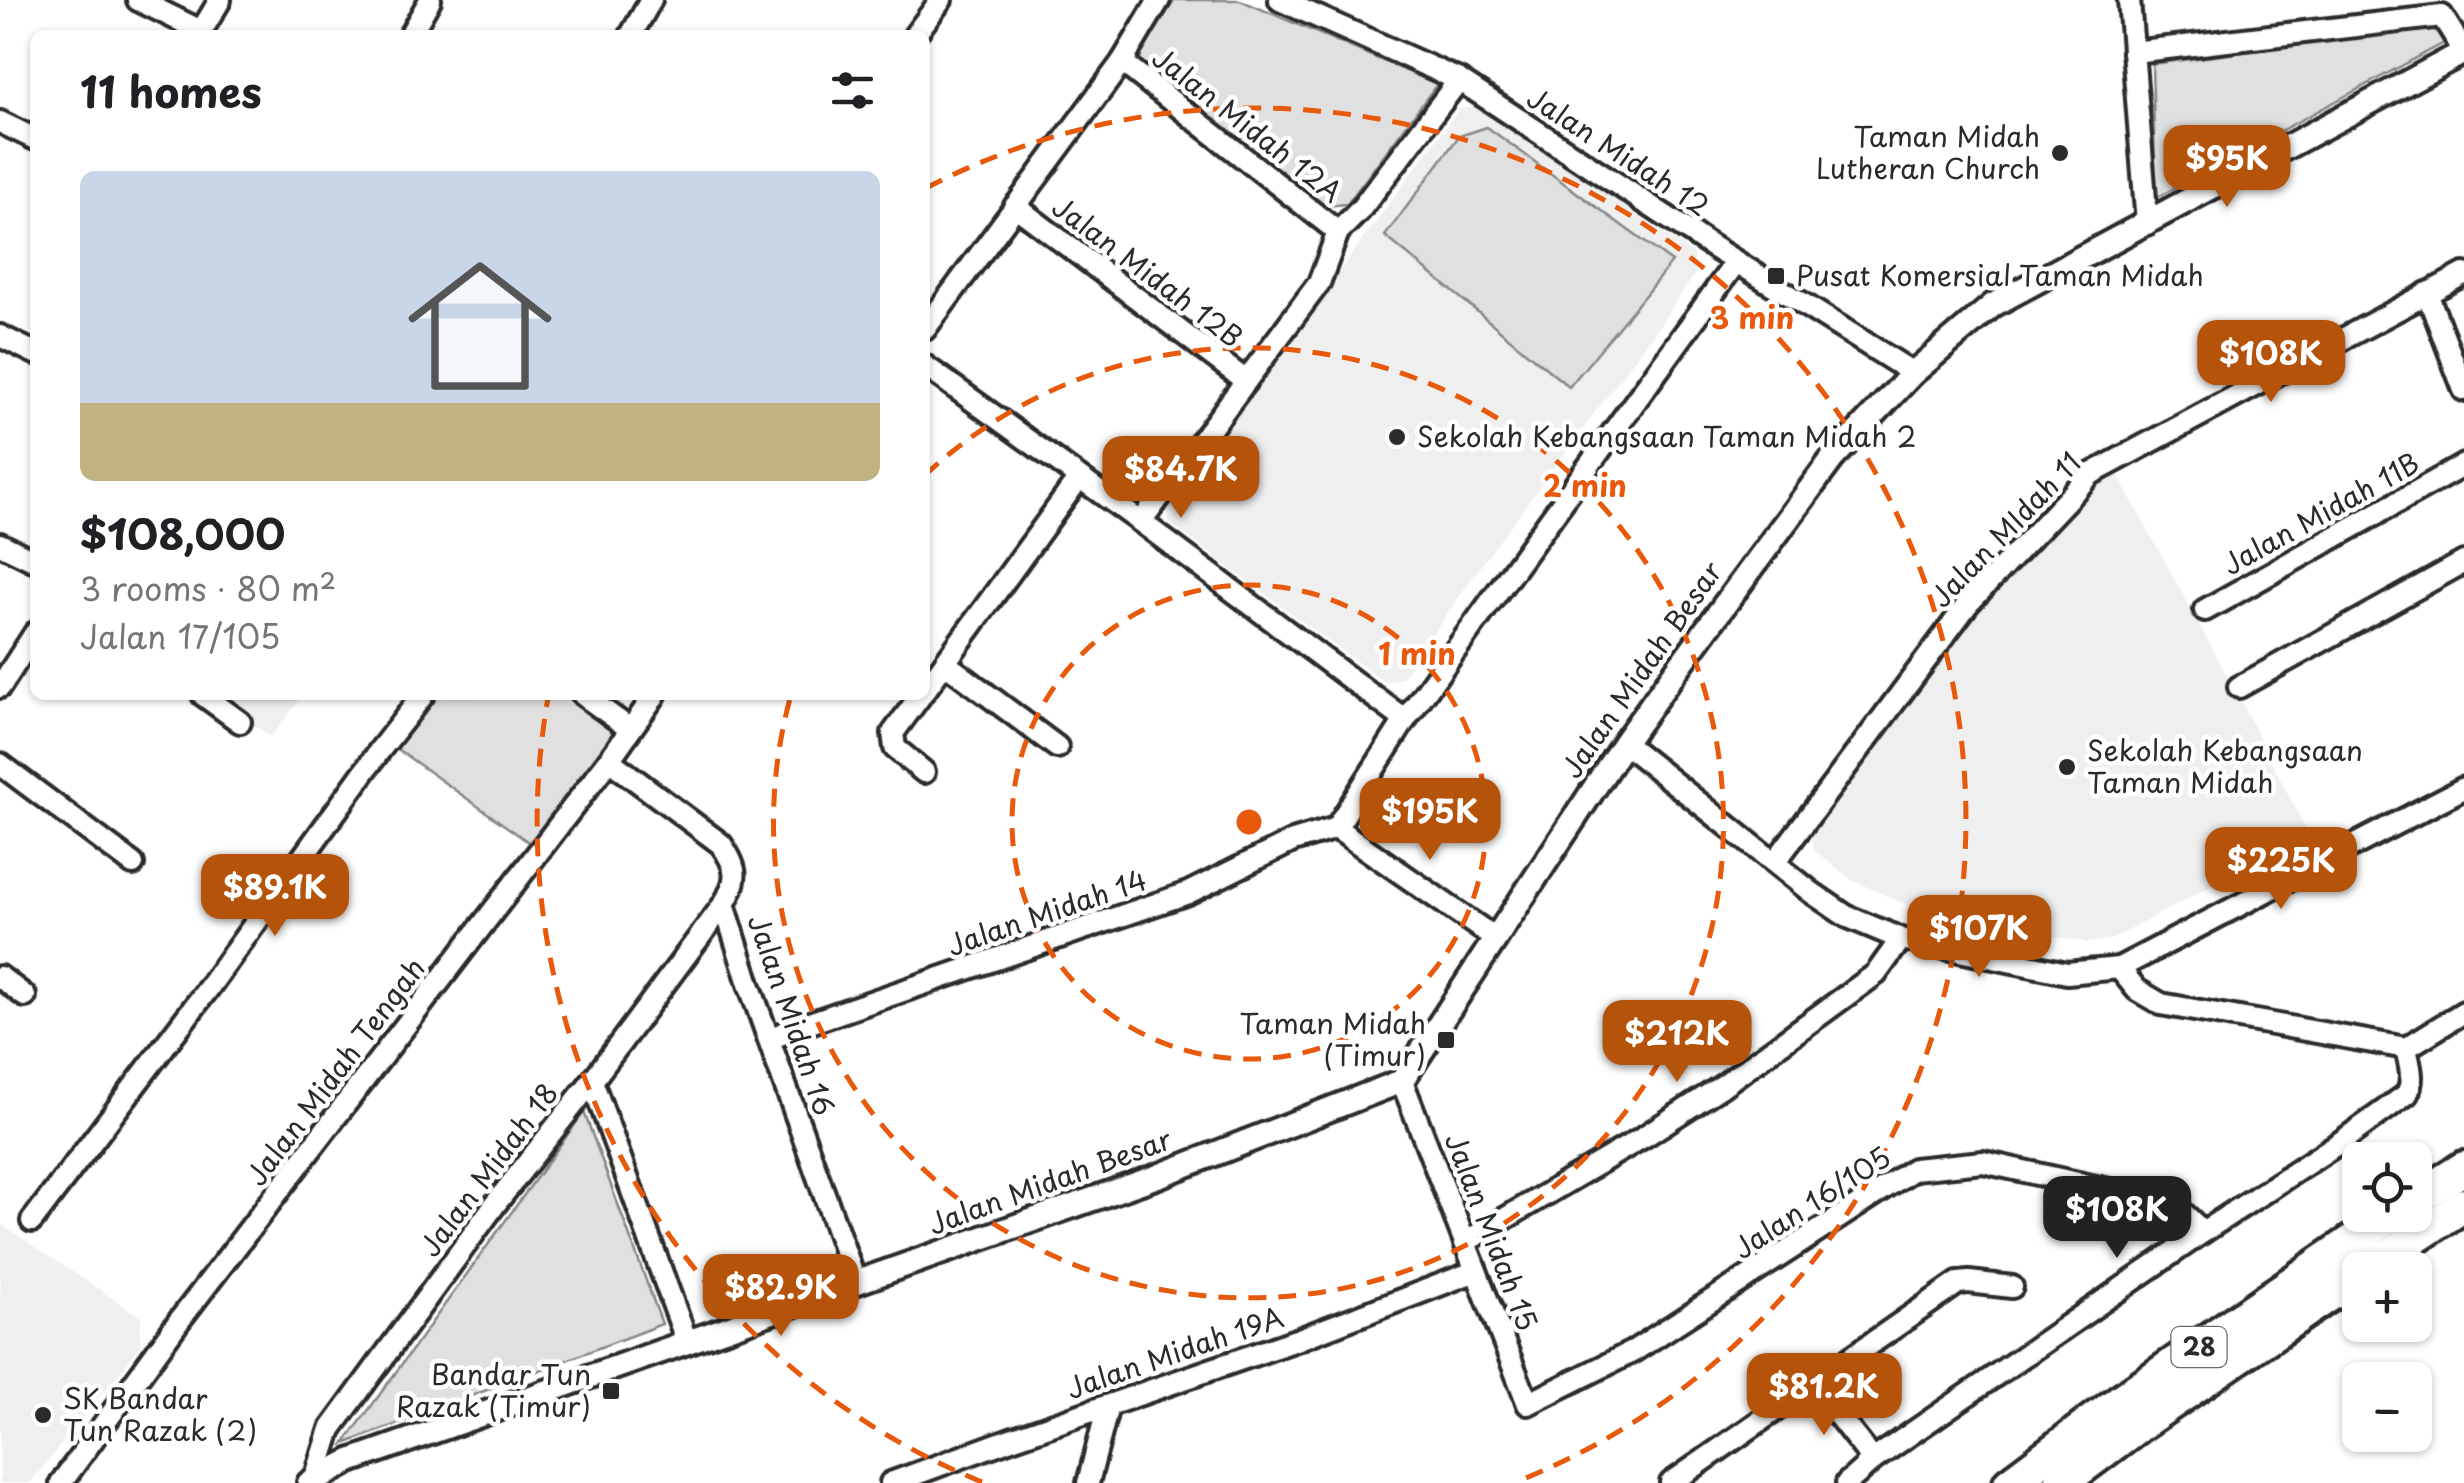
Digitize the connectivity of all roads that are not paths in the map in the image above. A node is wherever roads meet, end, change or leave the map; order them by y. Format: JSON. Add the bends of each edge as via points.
{"nodes":[{"id":1,"x":138,"y":0,"type":"edge"},
{"id":2,"x":220,"y":0,"type":"edge"},
{"id":3,"x":430,"y":0,"type":"edge"},
{"id":4,"x":652,"y":0,"type":"edge"},
{"id":5,"x":941,"y":0,"type":"edge"},
{"id":6,"x":1159,"y":0,"type":"edge"},
{"id":7,"x":1280,"y":0,"type":"edge"},
{"id":8,"x":2130,"y":0,"type":"edge"},
{"id":9,"x":194,"y":30,"type":"edge"},
{"id":10,"x":202,"y":30,"type":"edge"},
{"id":11,"x":420,"y":30,"type":"edge"},
{"id":12,"x":634,"y":30,"type":"edge"},
{"id":13,"x":919,"y":30,"type":"edge"},
{"id":14,"x":2134,"y":52,"type":"junction"},
{"id":15,"x":2464,"y":52,"type":"edge"},
{"id":16,"x":1122,"y":62,"type":"junction"},
{"id":17,"x":1459,"y":80,"type":"junction"},
{"id":18,"x":0,"y":122,"type":"edge"},
{"id":19,"x":30,"y":137,"type":"edge"},
{"id":20,"x":1016,"y":206,"type":"junction"},
{"id":21,"x":2147,"y":224,"type":"junction"},
{"id":22,"x":1338,"y":232,"type":"junction"},
{"id":23,"x":1736,"y":262,"type":"junction"},
{"id":24,"x":2464,"y":274,"type":"edge"},
{"id":25,"x":2427,"y":293,"type":"junction"},
{"id":26,"x":930,"y":321,"type":"edge"},
{"id":27,"x":0,"y":336,"type":"edge"},
{"id":28,"x":30,"y":350,"type":"edge"},
{"id":29,"x":930,"y":370,"type":"edge"},
{"id":30,"x":1913,"y":373,"type":"junction"},
{"id":31,"x":1246,"y":381,"type":"junction"},
{"id":32,"x":2464,"y":390,"type":"edge"},
{"id":33,"x":2464,"y":465,"type":"edge"},
{"id":34,"x":1079,"y":478,"type":"junction"},
{"id":35,"x":1141,"y":522,"type":"junction"},
{"id":36,"x":0,"y":544,"type":"edge"},
{"id":37,"x":30,"y":559,"type":"edge"},
{"id":38,"x":2464,"y":562,"type":"edge"},
{"id":39,"x":2205,"y":610,"type":"dead end"},
{"id":40,"x":30,"y":641,"type":"edge"},
{"id":41,"x":945,"y":663,"type":"junction"},
{"id":42,"x":930,"y":683,"type":"edge"},
{"id":43,"x":0,"y":687,"type":"edge"},
{"id":44,"x":2239,"y":687,"type":"dead end"},
{"id":45,"x":209,"y":700,"type":"edge"},
{"id":46,"x":419,"y":700,"type":"edge"},
{"id":47,"x":590,"y":700,"type":"edge"},
{"id":48,"x":651,"y":700,"type":"edge"},
{"id":49,"x":918,"y":700,"type":"edge"},
{"id":50,"x":1405,"y":720,"type":"junction"},
{"id":51,"x":240,"y":722,"type":"dead end"},
{"id":52,"x":630,"y":728,"type":"junction"},
{"id":53,"x":1624,"y":744,"type":"junction"},
{"id":54,"x":1057,"y":747,"type":"dead end"},
{"id":55,"x":608,"y":760,"type":"junction"},
{"id":56,"x":0,"y":764,"type":"edge"},
{"id":57,"x":924,"y":772,"type":"dead end"},
{"id":58,"x":2464,"y":788,"type":"edge"},
{"id":59,"x":1336,"y":828,"type":"junction"},
{"id":60,"x":1775,"y":862,"type":"junction"},
{"id":61,"x":133,"y":864,"type":"dead end"},
{"id":62,"x":724,"y":904,"type":"junction"},
{"id":63,"x":1496,"y":938,"type":"junction"},
{"id":64,"x":1902,"y":938,"type":"junction"},
{"id":65,"x":2119,"y":968,"type":"junction"},
{"id":66,"x":0,"y":977,"type":"edge"},
{"id":67,"x":25,"y":996,"type":"dead end"},
{"id":68,"x":2464,"y":1012,"type":"edge"},
{"id":69,"x":770,"y":1039,"type":"junction"},
{"id":70,"x":2406,"y":1048,"type":"junction"},
{"id":71,"x":1402,"y":1080,"type":"junction"},
{"id":72,"x":592,"y":1081,"type":"junction"},
{"id":73,"x":2464,"y":1168,"type":"edge"},
{"id":74,"x":2432,"y":1188,"type":"edge"},
{"id":75,"x":2464,"y":1205,"type":"edge"},
{"id":76,"x":32,"y":1221,"type":"dead end"},
{"id":77,"x":2202,"y":1232,"type":"junction"},
{"id":78,"x":2366,"y":1232,"type":"edge"},
{"id":79,"x":1464,"y":1242,"type":"junction"},
{"id":80,"x":2393,"y":1252,"type":"edge"},
{"id":81,"x":1476,"y":1271,"type":"junction"},
{"id":82,"x":856,"y":1283,"type":"junction"},
{"id":83,"x":2012,"y":1286,"type":"dead end"},
{"id":84,"x":2342,"y":1286,"type":"edge"},
{"id":85,"x":687,"y":1342,"type":"junction"},
{"id":86,"x":1814,"y":1384,"type":"junction"},
{"id":87,"x":1528,"y":1404,"type":"joint"},
{"id":88,"x":1108,"y":1406,"type":"junction"},
{"id":89,"x":1873,"y":1460,"type":"junction"},
{"id":90,"x":312,"y":1481,"type":"edge"},
{"id":91,"x":901,"y":1481,"type":"edge"},
{"id":92,"x":61,"y":1483,"type":"edge"},
{"id":93,"x":1088,"y":1483,"type":"edge"},
{"id":94,"x":1671,"y":1483,"type":"edge"},
{"id":95,"x":1847,"y":1483,"type":"edge"},
{"id":96,"x":2010,"y":1483,"type":"edge"},
{"id":97,"x":2060,"y":1483,"type":"edge"}],
"edges":[{"from":1,"to":9,"type":"street"},
{"from":2,"to":10,"type":"street"},
{"from":3,"to":11,"type":"street"},
{"from":4,"to":12,"type":"street"},
{"from":5,"to":13,"type":"street"},
{"from":6,"to":16,"type":"street"},
{"from":7,"to":17,"type":"street","name":"Jalan Midah 12"},
{"from":8,"to":14,"type":"street"},
{"from":14,"to":15,"type":"street","via":[[2442,16]]},
{"from":14,"to":21,"type":"street"},
{"from":15,"to":21,"type":"street","name":"Jalan Midah Besar"},
{"from":16,"to":20,"type":"street"},
{"from":16,"to":22,"type":"street","name":"Jalan Midah 12A"},
{"from":17,"to":22,"type":"street"},
{"from":17,"to":23,"type":"street","name":"Jalan Midah 12"},
{"from":18,"to":19,"type":"street"},
{"from":20,"to":26,"type":"street"},
{"from":20,"to":31,"type":"street","name":"Jalan Midah 12B"},
{"from":21,"to":30,"type":"street","name":"Jalan Midah Besar","via":[[1993,305]]},
{"from":22,"to":31,"type":"street","via":[[1319,283]]},
{"from":23,"to":30,"type":"street","name":"Jalan Midah 12"},
{"from":23,"to":50,"type":"street"},
{"from":24,"to":25,"type":"street","name":"Jalan MIdah 11"},
{"from":25,"to":32,"type":"street"},
{"from":25,"to":60,"type":"street","name":"Jalan MIdah 11","via":[[2092,474],[1968,605]]},
{"from":27,"to":28,"type":"street"},
{"from":29,"to":34,"type":"street"},
{"from":30,"to":53,"type":"street","name":"Jalan Midah Besar","via":[[1821,474]]},
{"from":31,"to":35,"type":"street"},
{"from":33,"to":39,"type":"street","name":"Jalan Midah 11B"},
{"from":34,"to":35,"type":"street"},
{"from":34,"to":41,"type":"street"},
{"from":35,"to":50,"type":"street"},
{"from":36,"to":37,"type":"street"},
{"from":38,"to":44,"type":"street"},
{"from":40,"to":43,"type":"street"},
{"from":41,"to":42,"type":"street"},
{"from":41,"to":54,"type":"street"},
{"from":45,"to":51,"type":"street"},
{"from":46,"to":76,"type":"street"},
{"from":47,"to":52,"type":"street"},
{"from":48,"to":52,"type":"street","name":"Jalan Midah Tengah"},
{"from":49,"to":57,"type":"street","via":[[894,733],[894,748]]},
{"from":50,"to":59,"type":"street"},
{"from":52,"to":55,"type":"street","name":"Jalan Midah Tengah"},
{"from":53,"to":60,"type":"street"},
{"from":53,"to":63,"type":"street","name":"Jalan Midah Besar"},
{"from":55,"to":62,"type":"street","name":"Jalan Midah 16","via":[[721,844],[733,862],[734,887]]},
{"from":55,"to":92,"type":"street","name":"Jalan Midah Tengah"},
{"from":56,"to":61,"type":"street"},
{"from":58,"to":65,"type":"street"},
{"from":59,"to":63,"type":"street"},
{"from":59,"to":69,"type":"street","name":"Jalan Midah 14","via":[[1188,894]]},
{"from":60,"to":64,"type":"street","via":[[1846,916]]},
{"from":62,"to":69,"type":"street","name":"Jalan Midah 16"},
{"from":62,"to":72,"type":"street","name":"Jalan Midah 18"},
{"from":63,"to":71,"type":"street","name":"Jalan Midah Besar"},
{"from":64,"to":65,"type":"street","via":[[2067,973]]},
{"from":64,"to":79,"type":"street","via":[[1876,974],[1722,1086]]},
{"from":65,"to":70,"type":"street","via":[[2161,1004]]},
{"from":66,"to":67,"type":"street"},
{"from":68,"to":70,"type":"street"},
{"from":69,"to":82,"type":"street","name":"Jalan Midah 16"},
{"from":70,"to":77,"type":"street","via":[[2412,1076],[2407,1094]]},
{"from":71,"to":79,"type":"street","name":"Jalan Midah 15"},
{"from":71,"to":82,"type":"street","name":"Jalan Midah Besar"},
{"from":72,"to":85,"type":"street"},
{"from":72,"to":90,"type":"street","name":"Jalan Midah 18","via":[[332,1430]]},
{"from":73,"to":74,"type":"highway"},
{"from":75,"to":80,"type":"highway","number":"28"},
{"from":77,"to":87,"type":"street","name":"Jalan 16/105","via":[[2168,1203],[2002,1166],[1914,1169],[1632,1352]]},
{"from":77,"to":89,"type":"street"},
{"from":78,"to":96,"type":"highway","number":"28"},
{"from":79,"to":81,"type":"street","name":"Jalan Midah 15"},
{"from":81,"to":87,"type":"street","name":"Jalan Midah 15"},
{"from":81,"to":88,"type":"street","name":"Jalan Midah 19A"},
{"from":82,"to":85,"type":"street","name":"Jalan Midah Besar"},
{"from":83,"to":86,"type":"street","via":[[1958,1283]]},
{"from":84,"to":97,"type":"highway","number":"28"},
{"from":85,"to":90,"type":"street","name":"Jalan Midah Besar","via":[[350,1461]]},
{"from":86,"to":89,"type":"street"},
{"from":86,"to":94,"type":"street"},
{"from":88,"to":91,"type":"street","name":"Jalan Midah 19A"},
{"from":88,"to":93,"type":"street"},
{"from":89,"to":95,"type":"street"}]}
